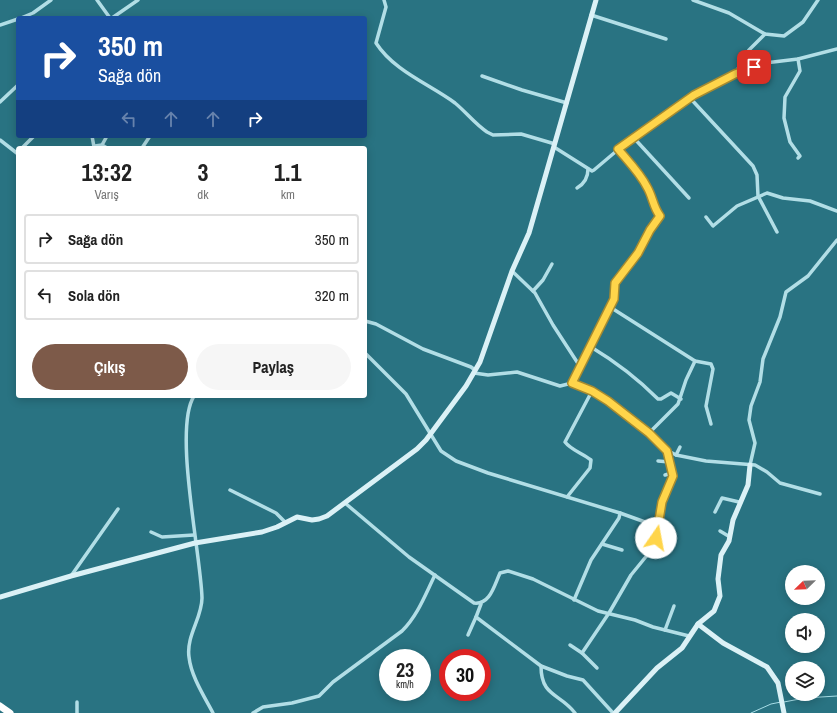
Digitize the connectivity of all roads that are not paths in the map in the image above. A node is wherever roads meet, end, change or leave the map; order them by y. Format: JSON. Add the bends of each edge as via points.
{"nodes":[{"id":1,"x":51,"y":0,"type":"edge"},
{"id":2,"x":97,"y":0,"type":"edge"},
{"id":3,"x":138,"y":0,"type":"edge"},
{"id":4,"x":384,"y":0,"type":"edge"},
{"id":5,"x":596,"y":0,"type":"edge"},
{"id":6,"x":693,"y":0,"type":"edge"},
{"id":7,"x":818,"y":0,"type":"edge"},
{"id":8,"x":33,"y":13,"type":"junction"},
{"id":9,"x":591,"y":14,"type":"junction"},
{"id":10,"x":26,"y":16,"type":"edge"},
{"id":11,"x":35,"y":16,"type":"edge"},
{"id":12,"x":109,"y":16,"type":"edge"},
{"id":13,"x":114,"y":16,"type":"edge"},
{"id":14,"x":16,"y":20,"type":"edge"},
{"id":15,"x":0,"y":25,"type":"edge"},
{"id":16,"x":766,"y":34,"type":"junction"},
{"id":17,"x":666,"y":39,"type":"dead end"},
{"id":18,"x":837,"y":49,"type":"edge"},
{"id":19,"x":798,"y":59,"type":"junction"},
{"id":20,"x":735,"y":74,"type":"junction"},
{"id":21,"x":482,"y":76,"type":"dead end"},
{"id":22,"x":16,"y":87,"type":"edge"},
{"id":23,"x":690,"y":98,"type":"junction"},
{"id":24,"x":0,"y":102,"type":"edge"},
{"id":25,"x":567,"y":103,"type":"junction"},
{"id":26,"x":633,"y":137,"type":"junction"},
{"id":27,"x":32,"y":138,"type":"edge"},
{"id":28,"x":106,"y":138,"type":"edge"},
{"id":29,"x":0,"y":140,"type":"edge"},
{"id":30,"x":102,"y":145,"type":"joint"},
{"id":31,"x":24,"y":146,"type":"edge"},
{"id":32,"x":98,"y":146,"type":"edge"},
{"id":33,"x":555,"y":146,"type":"junction"},
{"id":34,"x":618,"y":149,"type":"junction"},
{"id":35,"x":16,"y":152,"type":"edge"},
{"id":36,"x":798,"y":158,"type":"dead end"},
{"id":37,"x":588,"y":169,"type":"junction"},
{"id":38,"x":577,"y":188,"type":"dead end"},
{"id":39,"x":758,"y":196,"type":"junction"},
{"id":40,"x":689,"y":198,"type":"dead end"},
{"id":41,"x":837,"y":211,"type":"edge"},
{"id":42,"x":706,"y":217,"type":"dead end"},
{"id":43,"x":777,"y":232,"type":"dead end"},
{"id":44,"x":837,"y":240,"type":"edge"},
{"id":45,"x":552,"y":264,"type":"dead end"},
{"id":46,"x":512,"y":271,"type":"junction"},
{"id":47,"x":533,"y":291,"type":"junction"},
{"id":48,"x":610,"y":307,"type":"junction"},
{"id":49,"x":367,"y":322,"type":"edge"},
{"id":50,"x":591,"y":347,"type":"junction"},
{"id":51,"x":367,"y":355,"type":"edge"},
{"id":52,"x":696,"y":361,"type":"junction"},
{"id":53,"x":579,"y":366,"type":"junction"},
{"id":54,"x":474,"y":372,"type":"junction"},
{"id":55,"x":572,"y":383,"type":"junction"},
{"id":56,"x":592,"y":391,"type":"junction"},
{"id":57,"x":193,"y":398,"type":"edge"},
{"id":58,"x":681,"y":399,"type":"junction"},
{"id":59,"x":711,"y":424,"type":"dead end"},
{"id":60,"x":649,"y":433,"type":"junction"},
{"id":61,"x":430,"y":434,"type":"junction"},
{"id":62,"x":680,"y":447,"type":"dead end"},
{"id":63,"x":667,"y":451,"type":"junction"},
{"id":64,"x":676,"y":455,"type":"junction"},
{"id":65,"x":658,"y":461,"type":"dead end"},
{"id":66,"x":670,"y":462,"type":"junction"},
{"id":67,"x":750,"y":465,"type":"junction"},
{"id":68,"x":672,"y":473,"type":"junction"},
{"id":69,"x":665,"y":475,"type":"dead end"},
{"id":70,"x":230,"y":490,"type":"dead end"},
{"id":71,"x":820,"y":494,"type":"dead end"},
{"id":72,"x":567,"y":497,"type":"junction"},
{"id":73,"x":739,"y":502,"type":"junction"},
{"id":74,"x":345,"y":503,"type":"junction"},
{"id":75,"x":118,"y":509,"type":"dead end"},
{"id":76,"x":620,"y":512,"type":"junction"},
{"id":77,"x":715,"y":512,"type":"dead end"},
{"id":78,"x":285,"y":522,"type":"junction"},
{"id":79,"x":659,"y":527,"type":"junction"},
{"id":80,"x":720,"y":531,"type":"dead end"},
{"id":81,"x":151,"y":532,"type":"dead end"},
{"id":82,"x":194,"y":535,"type":"junction"},
{"id":83,"x":730,"y":537,"type":"junction"},
{"id":84,"x":195,"y":543,"type":"junction"},
{"id":85,"x":602,"y":544,"type":"junction"},
{"id":86,"x":622,"y":550,"type":"dead end"},
{"id":87,"x":435,"y":575,"type":"junction"},
{"id":88,"x":71,"y":576,"type":"junction"},
{"id":89,"x":0,"y":597,"type":"edge"},
{"id":90,"x":574,"y":600,"type":"junction"},
{"id":91,"x":481,"y":604,"type":"junction"},
{"id":92,"x":674,"y":606,"type":"dead end"},
{"id":93,"x":609,"y":614,"type":"junction"},
{"id":94,"x":476,"y":617,"type":"junction"},
{"id":95,"x":698,"y":624,"type":"junction"},
{"id":96,"x":666,"y":630,"type":"junction"},
{"id":97,"x":468,"y":635,"type":"dead end"},
{"id":98,"x":688,"y":636,"type":"junction"},
{"id":99,"x":570,"y":645,"type":"dead end"},
{"id":100,"x":582,"y":653,"type":"junction"},
{"id":101,"x":541,"y":666,"type":"junction"},
{"id":102,"x":597,"y":668,"type":"dead end"},
{"id":103,"x":77,"y":702,"type":"dead end"},
{"id":104,"x":0,"y":706,"type":"edge"},
{"id":105,"x":10,"y":713,"type":"edge"},
{"id":106,"x":77,"y":713,"type":"edge"},
{"id":107,"x":213,"y":713,"type":"edge"},
{"id":108,"x":253,"y":713,"type":"edge"},
{"id":109,"x":575,"y":713,"type":"edge"},
{"id":110,"x":614,"y":713,"type":"edge"},
{"id":111,"x":784,"y":713,"type":"edge"}],
"edges":[{"from":1,"to":8,"type":"street"},
{"from":2,"to":12,"type":"street"},
{"from":3,"to":13,"type":"street"},
{"from":4,"to":33,"type":"street","via":[[386,7],[376,43],[381,50],[416,79],[455,103],[487,132],[493,135],[521,134]]},
{"from":5,"to":9,"type":"street"},
{"from":6,"to":16,"type":"street","via":[[729,13]]},
{"from":7,"to":16,"type":"street","via":[[803,22],[784,36]]},
{"from":8,"to":10,"type":"street"},
{"from":8,"to":11,"type":"street"},
{"from":9,"to":17,"type":"street"},
{"from":9,"to":25,"type":"street"},
{"from":14,"to":15,"type":"street"},
{"from":16,"to":20,"type":"street","via":[[749,50]]},
{"from":18,"to":19,"type":"street"},
{"from":19,"to":20,"type":"street","via":[[765,63]]},
{"from":19,"to":36,"type":"street","via":[[800,70],[785,97],[784,118],[790,142],[799,153]]},
{"from":20,"to":23,"type":"street"},
{"from":21,"to":25,"type":"street"},
{"from":22,"to":24,"type":"street"},
{"from":23,"to":26,"type":"street"},
{"from":23,"to":39,"type":"street","via":[[753,166],[757,176]]},
{"from":25,"to":33,"type":"street"},
{"from":26,"to":34,"type":"street"},
{"from":26,"to":40,"type":"street"},
{"from":27,"to":31,"type":"street"},
{"from":28,"to":30,"type":"street"},
{"from":29,"to":35,"type":"street"},
{"from":30,"to":32,"type":"street"},
{"from":33,"to":37,"type":"street"},
{"from":33,"to":46,"type":"street","via":[[528,233]]},
{"from":34,"to":37,"type":"street","via":[[594,170]]},
{"from":34,"to":48,"type":"street","via":[[641,177],[660,216],[638,253],[615,283],[616,292]]},
{"from":37,"to":38,"type":"street","via":[[583,185]]},
{"from":39,"to":41,"type":"street","via":[[767,192],[783,198],[810,201]]},
{"from":39,"to":42,"type":"street","via":[[736,206],[713,226]]},
{"from":39,"to":43,"type":"street"},
{"from":44,"to":67,"type":"street","via":[[808,276],[786,292],[780,317],[763,359],[760,382],[748,420],[754,443]]},
{"from":45,"to":47,"type":"street"},
{"from":46,"to":47,"type":"street"},
{"from":46,"to":54,"type":"street","via":[[480,362]]},
{"from":47,"to":53,"type":"street"},
{"from":48,"to":50,"type":"street"},
{"from":48,"to":52,"type":"street"},
{"from":49,"to":54,"type":"street","via":[[423,349],[471,367]]},
{"from":50,"to":53,"type":"street"},
{"from":50,"to":58,"type":"street","via":[[636,377],[658,399],[671,392]]},
{"from":51,"to":61,"type":"street","via":[[406,394]]},
{"from":52,"to":58,"type":"street","via":[[686,380]]},
{"from":52,"to":59,"type":"street","via":[[711,364],[713,369],[706,406]]},
{"from":53,"to":55,"type":"street"},
{"from":54,"to":55,"type":"street","via":[[488,375],[517,372],[560,386]]},
{"from":54,"to":61,"type":"street"},
{"from":55,"to":56,"type":"street"},
{"from":56,"to":60,"type":"street"},
{"from":56,"to":72,"type":"street","via":[[565,442],[569,448],[590,460],[590,468]]},
{"from":57,"to":82,"type":"street","via":[[189,411],[186,445]]},
{"from":58,"to":60,"type":"street"},
{"from":60,"to":63,"type":"street"},
{"from":61,"to":72,"type":"street","via":[[441,451],[456,461]]},
{"from":61,"to":74,"type":"street","via":[[417,450]]},
{"from":62,"to":64,"type":"street"},
{"from":63,"to":64,"type":"street"},
{"from":63,"to":66,"type":"street"},
{"from":64,"to":67,"type":"street"},
{"from":65,"to":66,"type":"street"},
{"from":66,"to":68,"type":"street"},
{"from":67,"to":71,"type":"street","via":[[767,472],[780,483]]},
{"from":67,"to":73,"type":"street","via":[[748,485]]},
{"from":68,"to":69,"type":"street"},
{"from":68,"to":79,"type":"street","via":[[662,502]]},
{"from":70,"to":78,"type":"street","via":[[276,513]]},
{"from":72,"to":76,"type":"street"},
{"from":73,"to":77,"type":"street","via":[[722,498]]},
{"from":73,"to":83,"type":"street"},
{"from":74,"to":78,"type":"street","via":[[319,519],[297,517]]},
{"from":74,"to":87,"type":"street","via":[[409,557]]},
{"from":75,"to":88,"type":"street"},
{"from":76,"to":79,"type":"street"},
{"from":76,"to":85,"type":"street","via":[[619,518]]},
{"from":78,"to":84,"type":"street","via":[[262,532]]},
{"from":79,"to":93,"type":"street","via":[[653,548],[631,575]]},
{"from":80,"to":83,"type":"street"},
{"from":81,"to":82,"type":"street","via":[[162,537]]},
{"from":82,"to":84,"type":"street"},
{"from":83,"to":95,"type":"street","via":[[719,564],[720,596],[714,611]]},
{"from":84,"to":88,"type":"street"},
{"from":84,"to":107,"type":"street","via":[[202,600],[192,629],[188,656],[190,666]]},
{"from":85,"to":86,"type":"street"},
{"from":85,"to":90,"type":"street","via":[[591,560]]},
{"from":87,"to":91,"type":"street","via":[[474,603]]},
{"from":87,"to":108,"type":"street","via":[[420,608],[402,631],[333,682],[319,696],[263,707]]},
{"from":88,"to":89,"type":"street"},
{"from":90,"to":91,"type":"street","via":[[533,579],[508,570],[500,573],[486,601]]},
{"from":90,"to":93,"type":"street"},
{"from":91,"to":94,"type":"street"},
{"from":92,"to":96,"type":"street"},
{"from":93,"to":96,"type":"street"},
{"from":93,"to":100,"type":"street"},
{"from":94,"to":97,"type":"street"},
{"from":94,"to":101,"type":"street"},
{"from":95,"to":98,"type":"street"},
{"from":95,"to":111,"type":"street","via":[[723,643],[767,667],[778,684]]},
{"from":96,"to":98,"type":"street"},
{"from":98,"to":110,"type":"street","via":[[682,648],[656,665]]},
{"from":99,"to":100,"type":"street"},
{"from":100,"to":102,"type":"street"},
{"from":101,"to":109,"type":"street","via":[[541,678],[547,689]]},
{"from":101,"to":110,"type":"street","via":[[583,680]]},
{"from":103,"to":106,"type":"street"},
{"from":104,"to":105,"type":"highway"}]}
